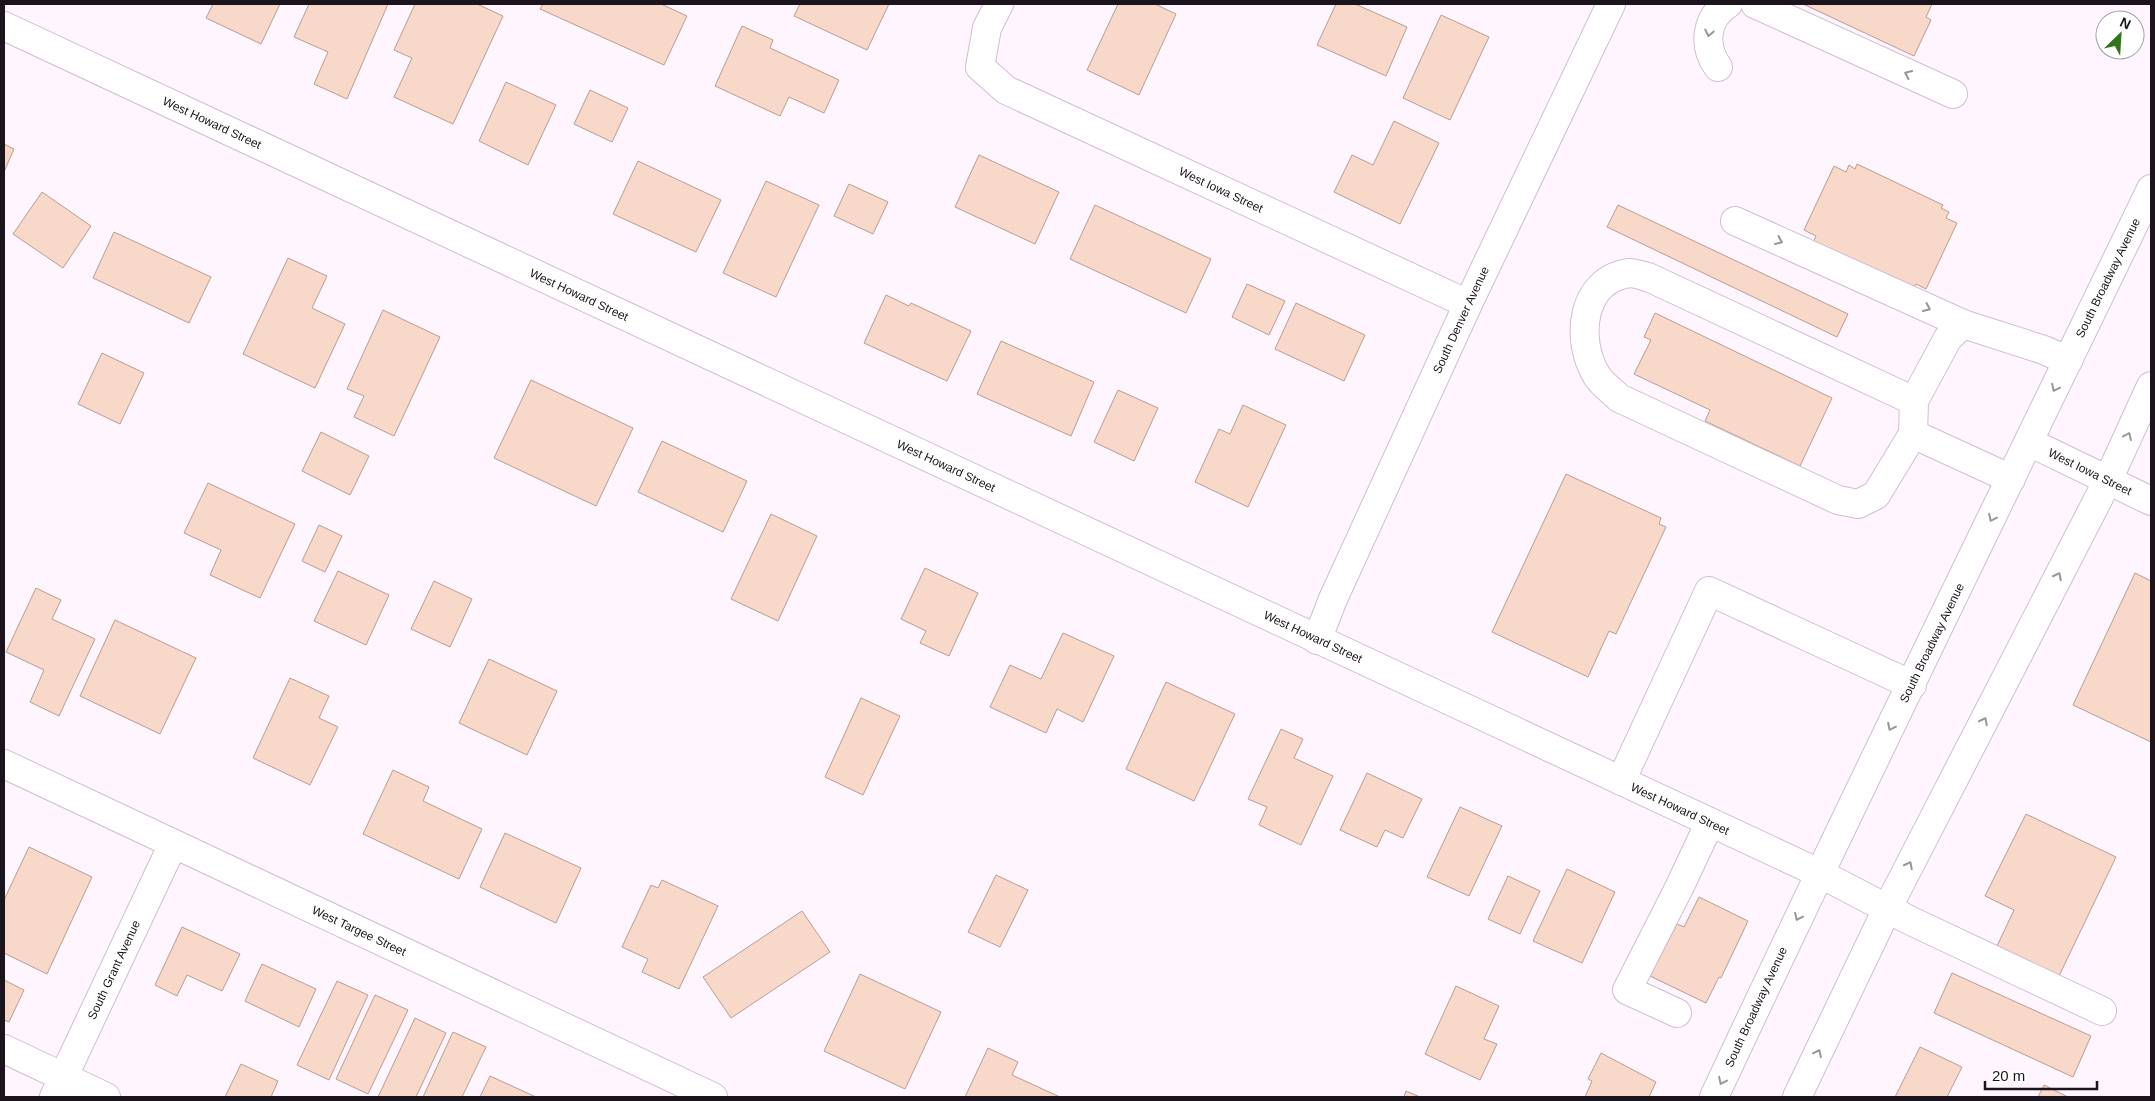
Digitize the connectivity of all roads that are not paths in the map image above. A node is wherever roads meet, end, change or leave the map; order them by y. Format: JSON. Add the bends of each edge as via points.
{"nodes":[{"id":1,"x":998,"y":4,"type":"edge"},
{"id":2,"x":1611,"y":4,"type":"edge"},
{"id":3,"x":1728,"y":4,"type":"edge"},
{"id":4,"x":1755,"y":4,"type":"edge"},
{"id":5,"x":4,"y":26,"type":"edge"},
{"id":6,"x":1718,"y":67,"type":"dead end"},
{"id":7,"x":1953,"y":94,"type":"dead end"},
{"id":8,"x":2151,"y":189,"type":"edge"},
{"id":9,"x":1735,"y":221,"type":"dead end"},
{"id":10,"x":1468,"y":304,"type":"junction"},
{"id":11,"x":1962,"y":324,"type":"junction"},
{"id":12,"x":2068,"y":361,"type":"junction"},
{"id":13,"x":2151,"y":386,"type":"edge"},
{"id":14,"x":1914,"y":400,"type":"junction"},
{"id":15,"x":1913,"y":434,"type":"junction"},
{"id":16,"x":2029,"y":442,"type":"junction"},
{"id":17,"x":2011,"y":479,"type":"junction"},
{"id":18,"x":2108,"y":480,"type":"junction"},
{"id":19,"x":2151,"y":501,"type":"edge"},
{"id":20,"x":1317,"y":640,"type":"junction"},
{"id":21,"x":1912,"y":685,"type":"junction"},
{"id":22,"x":4,"y":764,"type":"edge"},
{"id":23,"x":1621,"y":781,"type":"junction"},
{"id":24,"x":1710,"y":822,"type":"junction"},
{"id":25,"x":173,"y":844,"type":"junction"},
{"id":26,"x":1818,"y":873,"type":"junction"},
{"id":27,"x":1887,"y":908,"type":"junction"},
{"id":28,"x":2102,"y":1011,"type":"dead end"},
{"id":29,"x":1677,"y":1013,"type":"dead end"},
{"id":30,"x":4,"y":1049,"type":"edge"},
{"id":31,"x":59,"y":1087,"type":"edge"},
{"id":32,"x":106,"y":1097,"type":"edge"},
{"id":33,"x":713,"y":1097,"type":"edge"},
{"id":34,"x":1714,"y":1097,"type":"edge"},
{"id":35,"x":1797,"y":1097,"type":"edge"}],
"edges":[{"from":1,"to":10,"type":"street","name":"West Iowa Street","via":[[987,28],[980,67],[1006,90]]},
{"from":2,"to":10,"type":"street","name":"South Denver Avenue"},
{"from":3,"to":6,"type":"street","one_way":true,"via":[[1721,8],[1712,22],[1707,41],[1711,57]]},
{"from":7,"to":4,"type":"street","one_way":true},
{"from":5,"to":20,"type":"street","name":"West Howard Street"},
{"from":8,"to":12,"type":"street","name":"South Broadway Avenue"},
{"from":9,"to":11,"type":"street","one_way":true},
{"from":10,"to":20,"type":"street","name":"South Denver Avenue"},
{"from":11,"to":12,"type":"street"},
{"from":11,"to":14,"type":"street","via":[[1948,338]]},
{"from":12,"to":16,"type":"street","name":"South Broadway Avenue","one_way":true},
{"from":18,"to":13,"type":"street","one_way":true},
{"from":14,"to":15,"type":"street"},
{"from":14,"to":15,"type":"street","via":[[1648,277],[1631,273],[1612,278],[1596,292],[1587,307],[1583,330],[1586,350],[1597,377],[1619,398],[1838,500],[1858,504],[1876,494]]},
{"from":15,"to":17,"type":"street"},
{"from":16,"to":17,"type":"street","name":"South Broadway Avenue"},
{"from":16,"to":18,"type":"street","name":"West Iowa Street"},
{"from":17,"to":21,"type":"street","name":"South Broadway Avenue","one_way":true},
{"from":18,"to":19,"type":"street","name":"West Iowa Street"},
{"from":27,"to":18,"type":"street","one_way":true},
{"from":20,"to":23,"type":"street","name":"West Howard Street"},
{"from":21,"to":23,"type":"street","via":[[1709,591]]},
{"from":21,"to":26,"type":"street","name":"South Broadway Avenue","one_way":true},
{"from":22,"to":25,"type":"street","name":"West Targee Street"},
{"from":23,"to":24,"type":"street","name":"West Howard Street"},
{"from":24,"to":26,"type":"street","name":"West Howard Street"},
{"from":24,"to":29,"type":"street","via":[[1627,990]]},
{"from":25,"to":31,"type":"street","name":"South Grant Avenue"},
{"from":25,"to":33,"type":"street","name":"West Targee Street"},
{"from":26,"to":27,"type":"street","name":"West Howard Street"},
{"from":26,"to":34,"type":"street","name":"South Broadway Avenue","one_way":true},
{"from":27,"to":28,"type":"street","name":"West Howard Street"},
{"from":35,"to":27,"type":"street","one_way":true},
{"from":30,"to":31,"type":"street"},
{"from":31,"to":32,"type":"street"}]}
